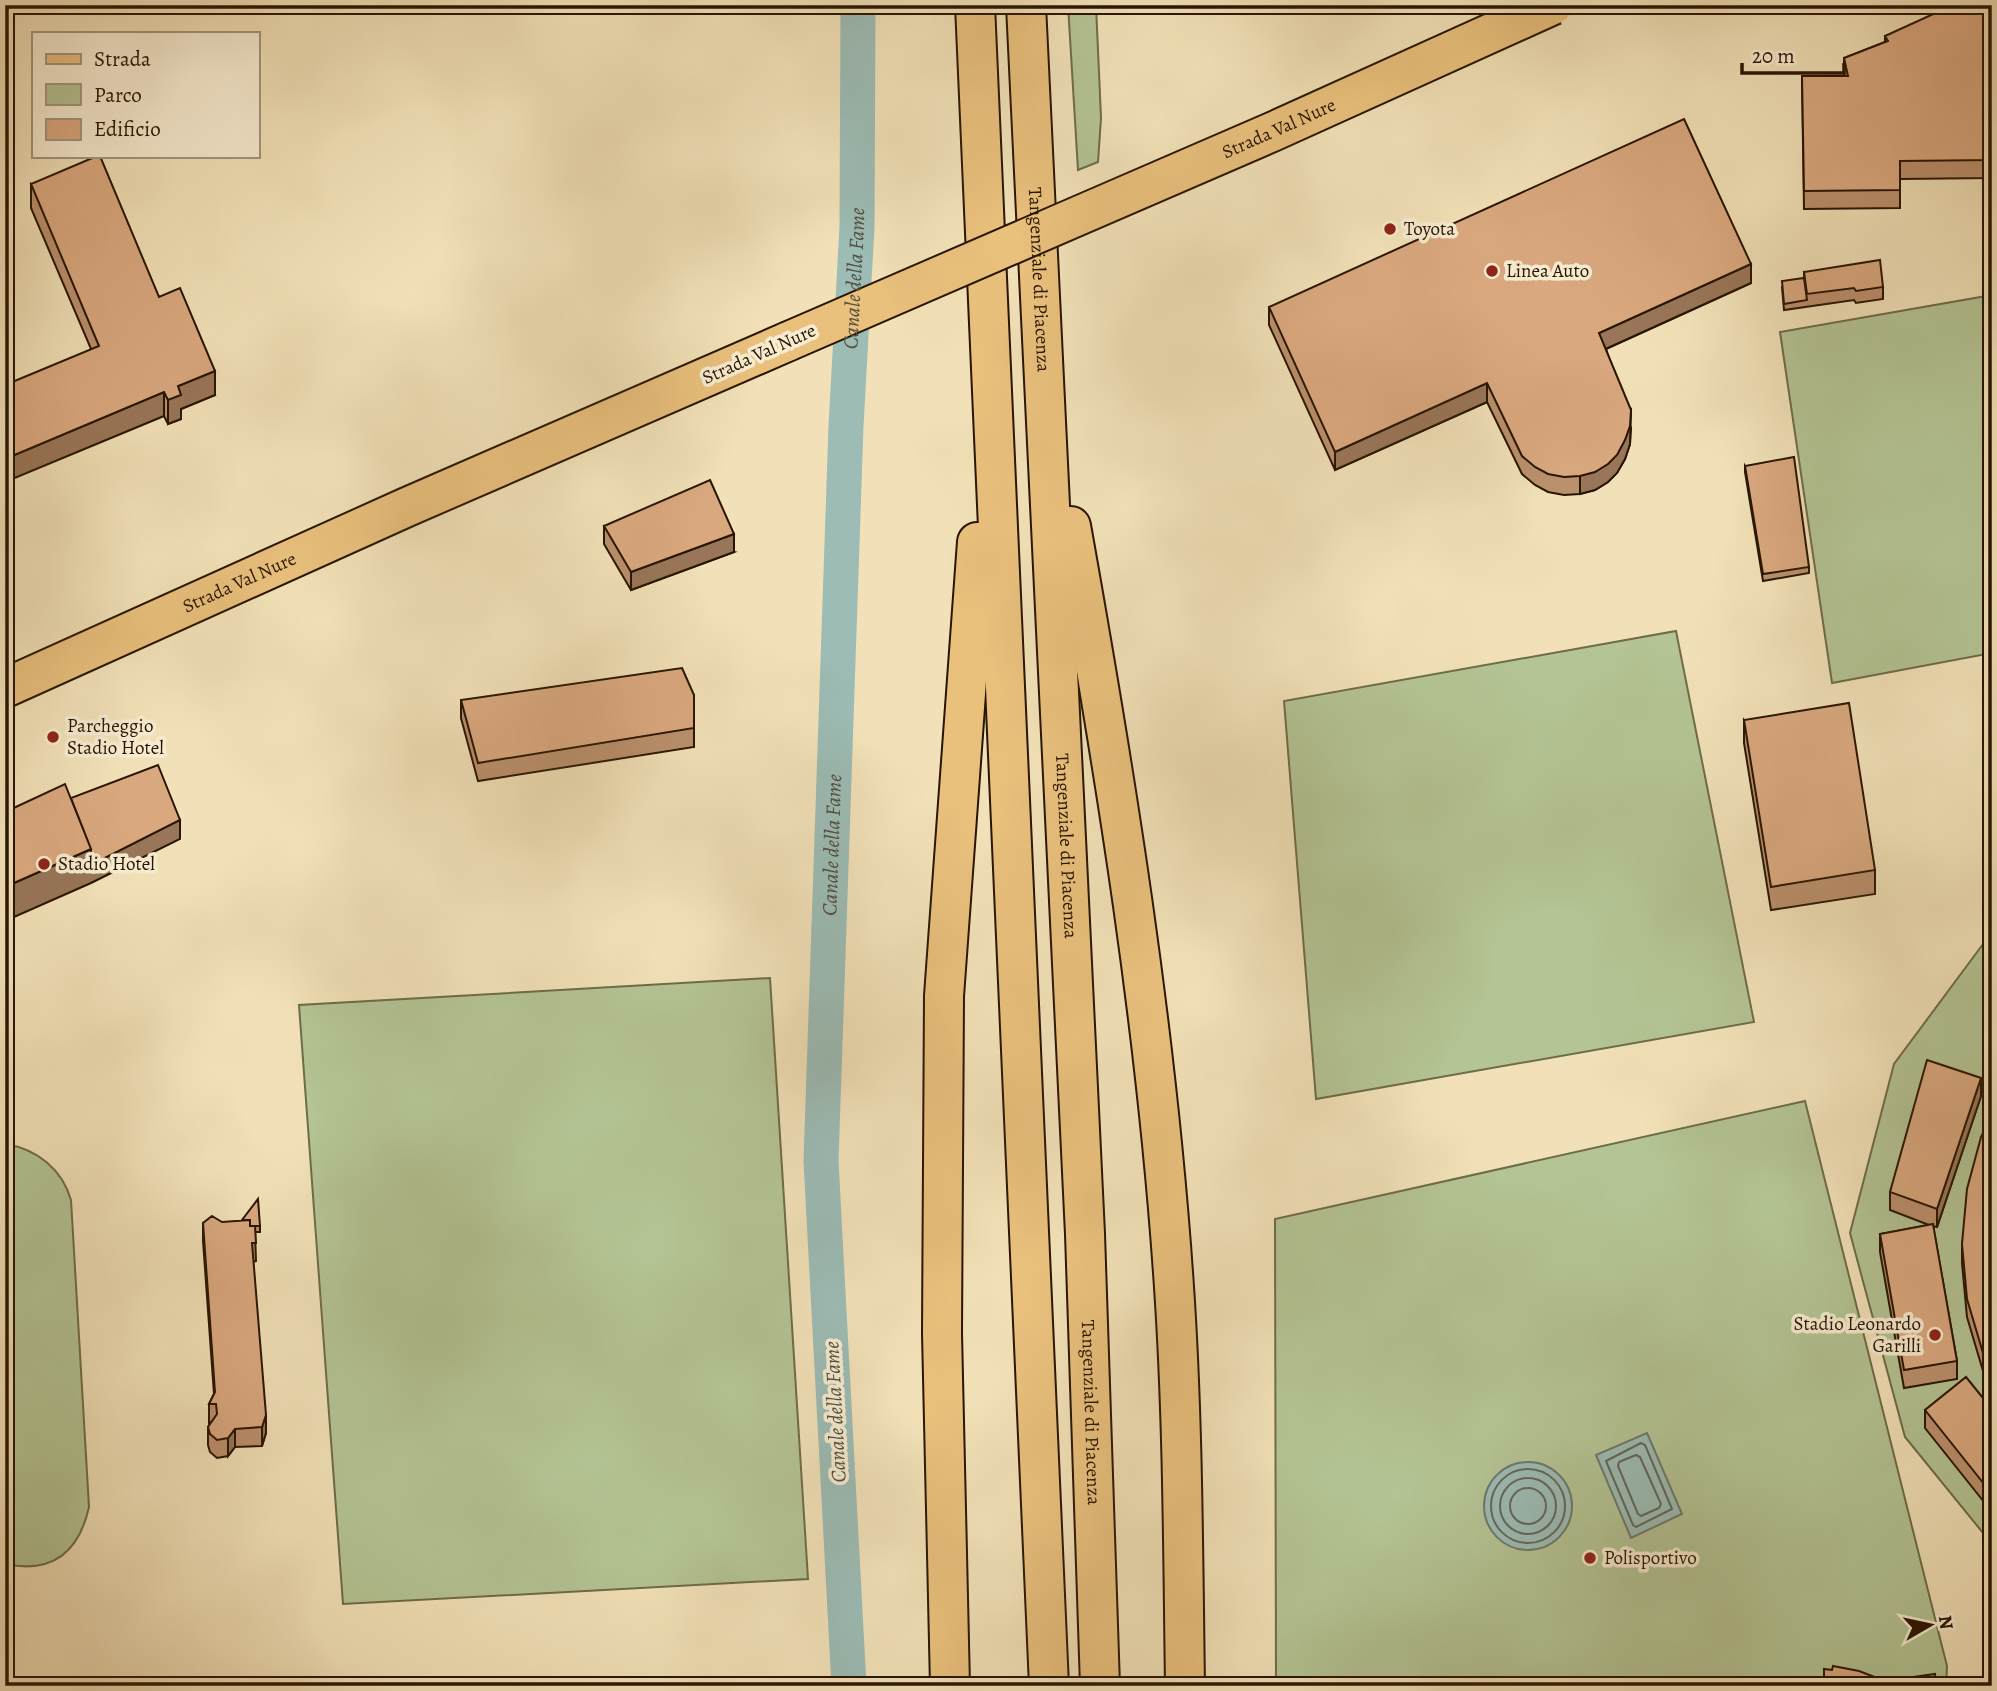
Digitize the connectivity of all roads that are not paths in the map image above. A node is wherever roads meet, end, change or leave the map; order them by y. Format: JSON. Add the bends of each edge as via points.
{"nodes":[{"id":1,"x":975,"y":5,"type":"edge"},
{"id":2,"x":1026,"y":5,"type":"edge"},
{"id":3,"x":1553,"y":5,"type":"edge"},
{"id":4,"x":1042,"y":370,"type":"junction"},
{"id":5,"x":991,"y":373,"type":"junction"},
{"id":6,"x":5,"y":688,"type":"edge"},
{"id":7,"x":950,"y":1686,"type":"edge"},
{"id":8,"x":1049,"y":1686,"type":"edge"},
{"id":9,"x":1100,"y":1686,"type":"edge"},
{"id":10,"x":1185,"y":1686,"type":"edge"}],
"edges":[{"from":1,"to":5,"type":"main road"},
{"from":2,"to":4,"type":"main road","name":"Tangenziale di Piacenza"},
{"from":3,"to":6,"type":"main road","name":"Strada Val Nure","bridge":true,"via":[[1272,132],[395,512]]},
{"from":4,"to":9,"type":"main road","name":"Tangenziale di Piacenza","via":[[1085,1234]]},
{"from":4,"to":10,"type":"main road","via":[[1108,733],[1164,1169],[1182,1479]]},
{"from":5,"to":7,"type":"main road","via":[[944,996],[942,1333]]},
{"from":5,"to":8,"type":"main road"}]}
